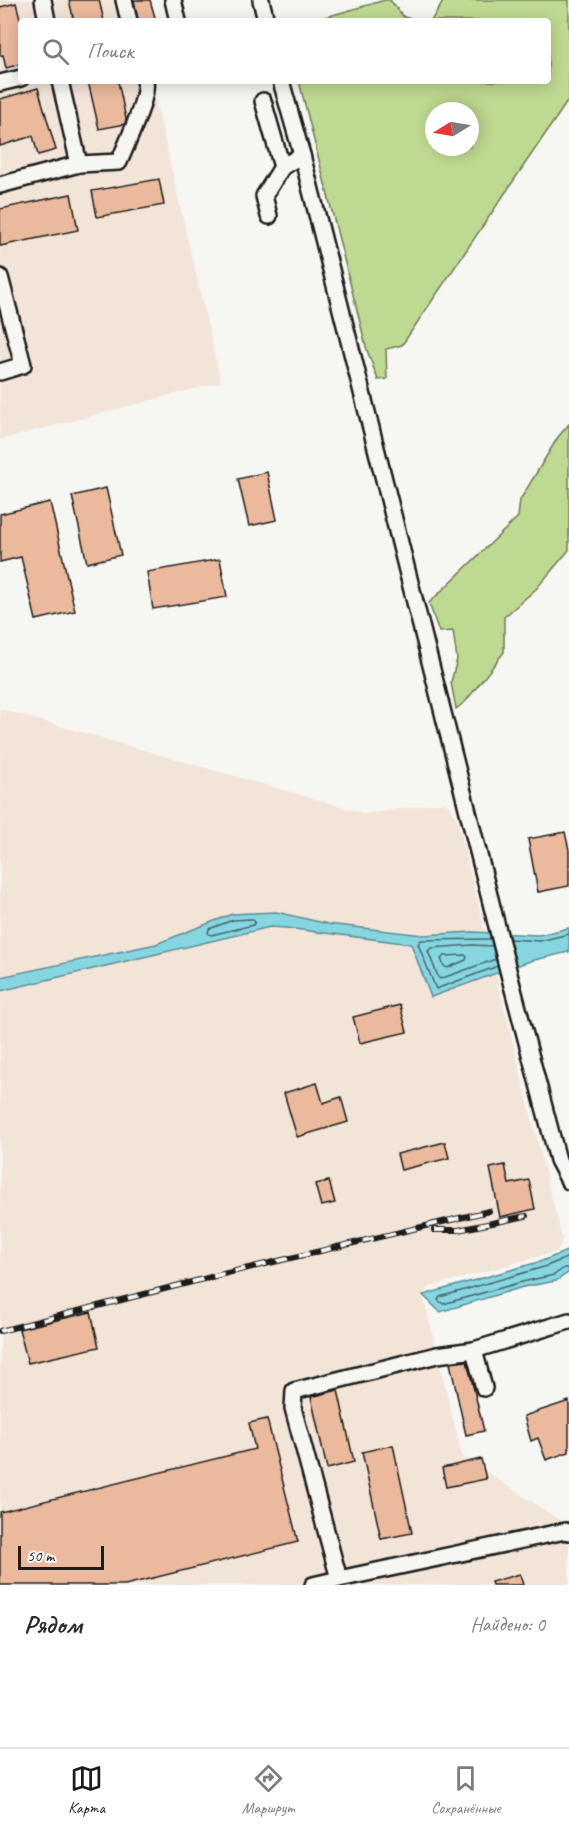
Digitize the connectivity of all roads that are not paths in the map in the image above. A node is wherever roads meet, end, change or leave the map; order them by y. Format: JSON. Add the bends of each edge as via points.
{"nodes":[{"id":1,"x":43,"y":0,"type":"edge"},
{"id":2,"x":124,"y":0,"type":"edge"},
{"id":3,"x":173,"y":0,"type":"edge"},
{"id":4,"x":261,"y":0,"type":"edge"},
{"id":5,"x":46,"y":18,"type":"edge"},
{"id":6,"x":128,"y":18,"type":"edge"},
{"id":7,"x":177,"y":18,"type":"edge"},
{"id":8,"x":265,"y":18,"type":"edge"},
{"id":9,"x":18,"y":79,"type":"edge"},
{"id":10,"x":0,"y":83,"type":"edge"},
{"id":11,"x":61,"y":84,"type":"edge"},
{"id":12,"x":146,"y":84,"type":"edge"},
{"id":13,"x":282,"y":84,"type":"edge"},
{"id":14,"x":263,"y":101,"type":"dead end"},
{"id":15,"x":302,"y":155,"type":"junction"},
{"id":16,"x":79,"y":164,"type":"junction"},
{"id":17,"x":282,"y":167,"type":"junction"},
{"id":18,"x":0,"y":185,"type":"edge"},
{"id":19,"x":269,"y":216,"type":"dead end"},
{"id":20,"x":0,"y":277,"type":"edge"},
{"id":21,"x":0,"y":372,"type":"edge"},
{"id":22,"x":569,"y":1181,"type":"edge"},
{"id":23,"x":569,"y":1321,"type":"edge"},
{"id":24,"x":474,"y":1350,"type":"junction"},
{"id":25,"x":484,"y":1388,"type":"dead end"},
{"id":26,"x":569,"y":1532,"type":"edge"},
{"id":27,"x":339,"y":1579,"type":"junction"},
{"id":28,"x":313,"y":1585,"type":"edge"}],
"edges":[{"from":1,"to":5,"type":"street"},
{"from":2,"to":6,"type":"street"},
{"from":3,"to":7,"type":"street"},
{"from":4,"to":8,"type":"street"},
{"from":9,"to":10,"type":"street"},
{"from":11,"to":16,"type":"street"},
{"from":12,"to":16,"type":"street","via":[[119,162]]},
{"from":13,"to":15,"type":"street"},
{"from":14,"to":17,"type":"street"},
{"from":15,"to":17,"type":"street"},
{"from":15,"to":22,"type":"street","via":[[509,974],[558,1160]]},
{"from":16,"to":18,"type":"street"},
{"from":17,"to":19,"type":"street","via":[[264,196]]},
{"from":20,"to":21,"type":"street","via":[[22,366]]},
{"from":23,"to":24,"type":"street"},
{"from":24,"to":25,"type":"street"},
{"from":24,"to":27,"type":"street","via":[[437,1354],[294,1391],[293,1408]]},
{"from":26,"to":27,"type":"street"},
{"from":27,"to":28,"type":"street"}]}
